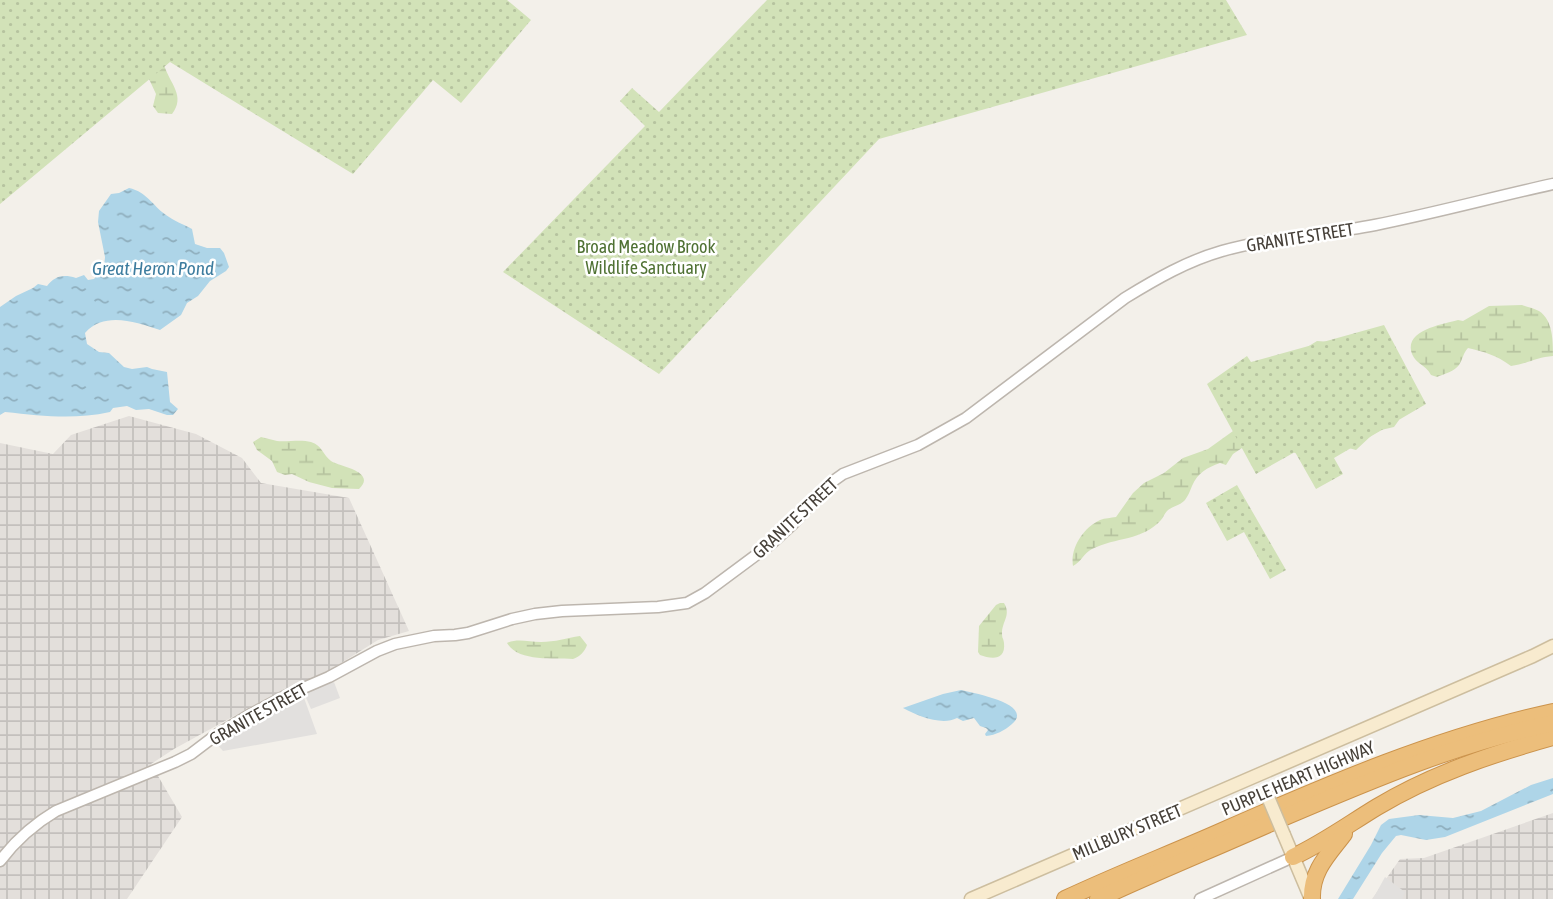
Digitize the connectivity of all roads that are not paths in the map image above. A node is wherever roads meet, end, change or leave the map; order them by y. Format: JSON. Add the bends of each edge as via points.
{"nodes":[{"id":1,"x":1553,"y":184,"type":"edge"},
{"id":2,"x":1553,"y":646,"type":"edge"},
{"id":3,"x":1553,"y":712,"type":"edge"},
{"id":4,"x":1553,"y":723,"type":"edge"},
{"id":5,"x":1553,"y":737,"type":"edge"},
{"id":6,"x":1259,"y":776,"type":"junction"},
{"id":7,"x":1353,"y":824,"type":"junction"},
{"id":8,"x":1293,"y":857,"type":"junction"},
{"id":9,"x":0,"y":861,"type":"edge"},
{"id":10,"x":971,"y":899,"type":"edge"},
{"id":11,"x":1065,"y":899,"type":"edge"},
{"id":12,"x":1098,"y":899,"type":"edge"},
{"id":13,"x":1200,"y":899,"type":"edge"},
{"id":14,"x":1311,"y":899,"type":"edge"}],
"edges":[{"from":1,"to":9,"type":"street","name":"GRANITE STREET","via":[[1391,222],[1246,245],[1193,261],[1125,298],[966,418],[918,445],[842,474],[771,544],[687,603],[536,614],[468,633],[395,644],[249,715],[167,766],[56,811],[24,834]]},
{"from":2,"to":6,"type":"main road","name":"MILLBURY STREET"},
{"from":3,"to":11,"type":"highway","name":"PURPLE HEART HIGHWAY","via":[[1472,733],[1368,769]]},
{"from":4,"to":12,"type":"highway","name":"PURPLE HEART HIGHWAY","via":[[1408,766]]},
{"from":5,"to":7,"type":"highway","via":[[1443,773]]},
{"from":6,"to":8,"type":"main road","bridge":true},
{"from":6,"to":10,"type":"main road","name":"MILLBURY STREET"},
{"from":7,"to":8,"type":"highway"},
{"from":7,"to":14,"type":"highway","via":[[1320,865]]},
{"from":8,"to":13,"type":"street"},
{"from":8,"to":14,"type":"main road"}]}
